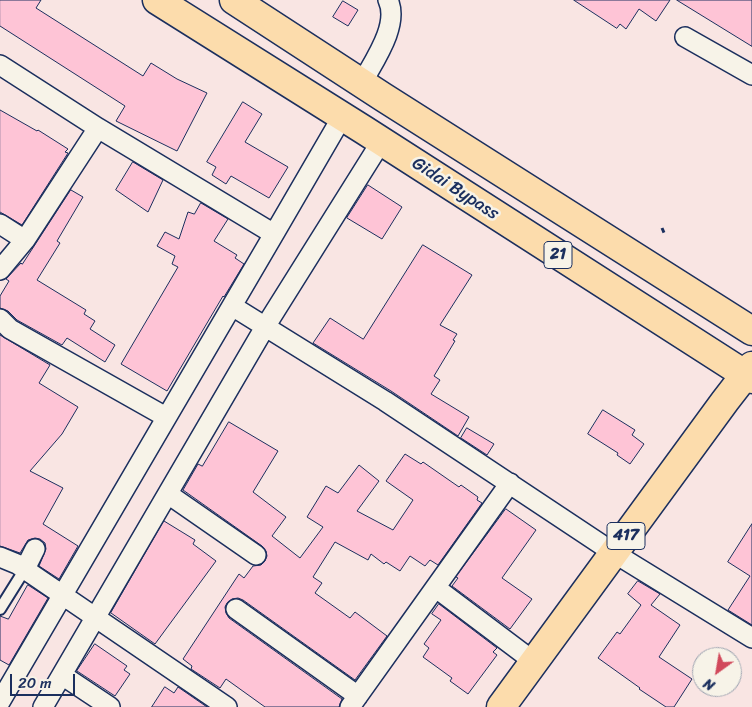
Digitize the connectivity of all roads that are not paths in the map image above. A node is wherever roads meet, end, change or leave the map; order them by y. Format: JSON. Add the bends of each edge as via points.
{"nodes":[{"id":1,"x":157,"y":0,"type":"edge"},
{"id":2,"x":234,"y":0,"type":"edge"},
{"id":3,"x":388,"y":0,"type":"edge"},
{"id":4,"x":685,"y":37,"type":"dead end"},
{"id":5,"x":0,"y":65,"type":"edge"},
{"id":6,"x":752,"y":75,"type":"edge"},
{"id":7,"x":371,"y":89,"type":"junction"},
{"id":8,"x":359,"y":127,"type":"junction"},
{"id":9,"x":98,"y":128,"type":"junction"},
{"id":10,"x":0,"y":224,"type":"edge"},
{"id":11,"x":274,"y":234,"type":"junction"},
{"id":12,"x":25,"y":240,"type":"junction"},
{"id":13,"x":0,"y":270,"type":"edge"},
{"id":14,"x":248,"y":317,"type":"junction"},
{"id":15,"x":0,"y":319,"type":"edge"},
{"id":16,"x":752,"y":330,"type":"edge"},
{"id":17,"x":750,"y":373,"type":"edge"},
{"id":18,"x":166,"y":417,"type":"junction"},
{"id":19,"x":510,"y":483,"type":"junction"},
{"id":20,"x":168,"y":494,"type":"junction"},
{"id":21,"x":35,"y":549,"type":"dead end"},
{"id":22,"x":614,"y":553,"type":"junction"},
{"id":23,"x":256,"y":555,"type":"dead end"},
{"id":24,"x":0,"y":557,"type":"edge"},
{"id":25,"x":24,"y":569,"type":"junction"},
{"id":26,"x":436,"y":588,"type":"junction"},
{"id":27,"x":79,"y":606,"type":"junction"},
{"id":28,"x":0,"y":609,"type":"edge"},
{"id":29,"x":236,"y":609,"type":"dead end"},
{"id":30,"x":752,"y":638,"type":"edge"},
{"id":31,"x":533,"y":662,"type":"junction"},
{"id":32,"x":62,"y":675,"type":"junction"},
{"id":33,"x":354,"y":701,"type":"edge"},
{"id":34,"x":0,"y":702,"type":"edge"},
{"id":35,"x":43,"y":707,"type":"edge"},
{"id":36,"x":110,"y":707,"type":"edge"},
{"id":37,"x":227,"y":707,"type":"edge"},
{"id":38,"x":501,"y":707,"type":"edge"}],
"edges":[{"from":1,"to":8,"type":"highway","name":"Gidai Bypass","number":"21"},
{"from":2,"to":7,"type":"highway","number":"21"},
{"from":3,"to":7,"type":"street","via":[[391,5],[389,32]]},
{"from":4,"to":6,"type":"street"},
{"from":5,"to":9,"type":"street"},
{"from":7,"to":16,"type":"highway","number":"21"},
{"from":8,"to":11,"type":"street"},
{"from":8,"to":14,"type":"street"},
{"from":8,"to":17,"type":"highway","name":"Gidai Bypass","number":"21"},
{"from":9,"to":11,"type":"street"},
{"from":9,"to":12,"type":"street"},
{"from":10,"to":12,"type":"street"},
{"from":11,"to":14,"type":"street"},
{"from":12,"to":13,"type":"street"},
{"from":14,"to":18,"type":"street"},
{"from":14,"to":19,"type":"street"},
{"from":14,"to":20,"type":"street"},
{"from":15,"to":18,"type":"street","via":[[10,329]]},
{"from":17,"to":22,"type":"highway","number":"417","via":[[725,401]]},
{"from":18,"to":27,"type":"street"},
{"from":19,"to":22,"type":"street"},
{"from":19,"to":26,"type":"street"},
{"from":20,"to":23,"type":"street"},
{"from":20,"to":27,"type":"street"},
{"from":21,"to":25,"type":"street"},
{"from":22,"to":30,"type":"street"},
{"from":22,"to":31,"type":"highway","number":"417"},
{"from":24,"to":25,"type":"street"},
{"from":25,"to":27,"type":"street"},
{"from":25,"to":28,"type":"lane"},
{"from":26,"to":31,"type":"street"},
{"from":26,"to":33,"type":"street"},
{"from":27,"to":32,"type":"street"},
{"from":27,"to":34,"type":"street"},
{"from":27,"to":37,"type":"street"},
{"from":29,"to":33,"type":"street"},
{"from":31,"to":38,"type":"highway","number":"417"},
{"from":32,"to":35,"type":"street"},
{"from":32,"to":36,"type":"street"}]}
